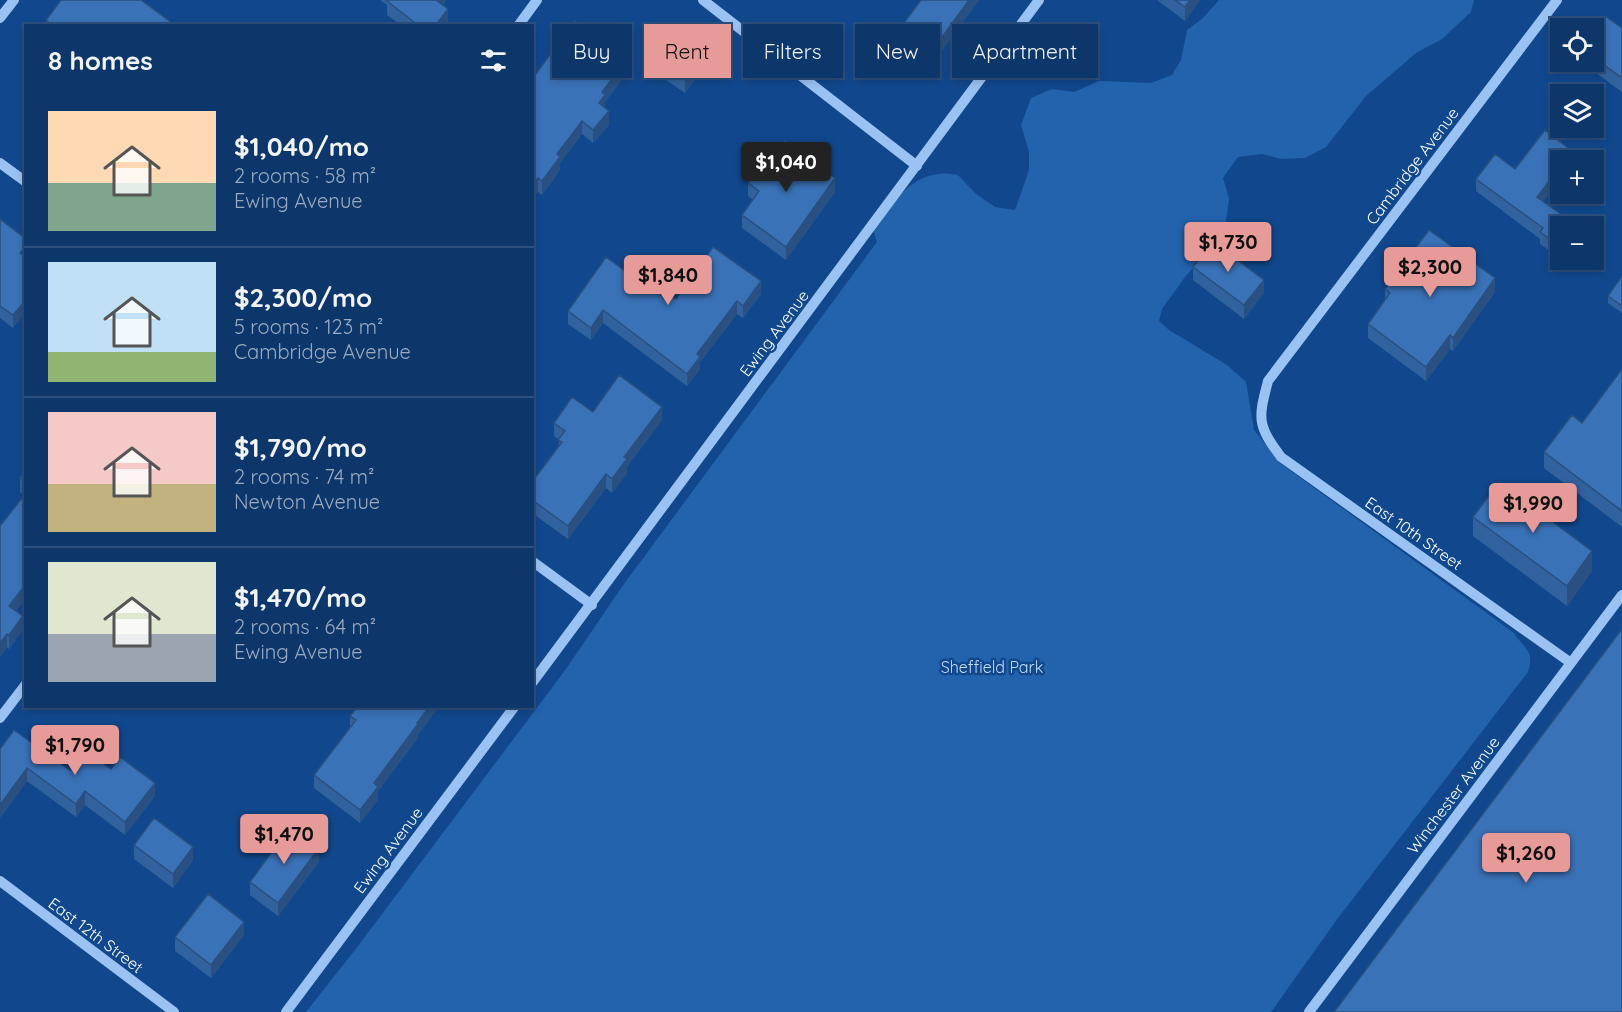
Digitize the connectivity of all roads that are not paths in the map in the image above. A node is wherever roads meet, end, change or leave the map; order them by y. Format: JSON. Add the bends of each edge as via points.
{"nodes":[{"id":1,"x":14,"y":0,"type":"edge"},
{"id":2,"x":537,"y":0,"type":"edge"},
{"id":3,"x":703,"y":0,"type":"edge"},
{"id":4,"x":1040,"y":0,"type":"edge"},
{"id":5,"x":1557,"y":0,"type":"edge"},
{"id":6,"x":0,"y":18,"type":"edge"},
{"id":7,"x":519,"y":24,"type":"edge"},
{"id":8,"x":0,"y":163,"type":"edge"},
{"id":9,"x":917,"y":166,"type":"junction"},
{"id":10,"x":24,"y":181,"type":"edge"},
{"id":11,"x":1260,"y":412,"type":"joint"},
{"id":12,"x":534,"y":562,"type":"edge"},
{"id":13,"x":1622,"y":596,"type":"edge"},
{"id":14,"x":592,"y":605,"type":"junction"},
{"id":15,"x":1571,"y":663,"type":"junction"},
{"id":16,"x":534,"y":680,"type":"edge"},
{"id":17,"x":24,"y":687,"type":"edge"},
{"id":18,"x":514,"y":708,"type":"edge"},
{"id":19,"x":0,"y":718,"type":"edge"},
{"id":20,"x":0,"y":881,"type":"edge"},
{"id":21,"x":172,"y":1012,"type":"edge"},
{"id":22,"x":286,"y":1012,"type":"edge"},
{"id":23,"x":1309,"y":1012,"type":"edge"}],
"edges":[{"from":1,"to":6,"type":"street"},
{"from":2,"to":7,"type":"street"},
{"from":3,"to":9,"type":"street"},
{"from":4,"to":9,"type":"street","name":"Ewing Avenue"},
{"from":5,"to":11,"type":"street","name":"Cambridge Avenue","via":[[1268,381]]},
{"from":8,"to":10,"type":"street"},
{"from":9,"to":14,"type":"street","name":"Ewing Avenue"},
{"from":11,"to":15,"type":"street","name":"East 10th Street","via":[[1266,437],[1281,457]]},
{"from":12,"to":14,"type":"street"},
{"from":13,"to":15,"type":"street","name":"Winchester Avenue"},
{"from":14,"to":16,"type":"street","name":"Ewing Avenue"},
{"from":15,"to":23,"type":"street","name":"Winchester Avenue"},
{"from":17,"to":19,"type":"street"},
{"from":18,"to":22,"type":"street","name":"Ewing Avenue"},
{"from":20,"to":21,"type":"street","name":"East 12th Street"}]}
